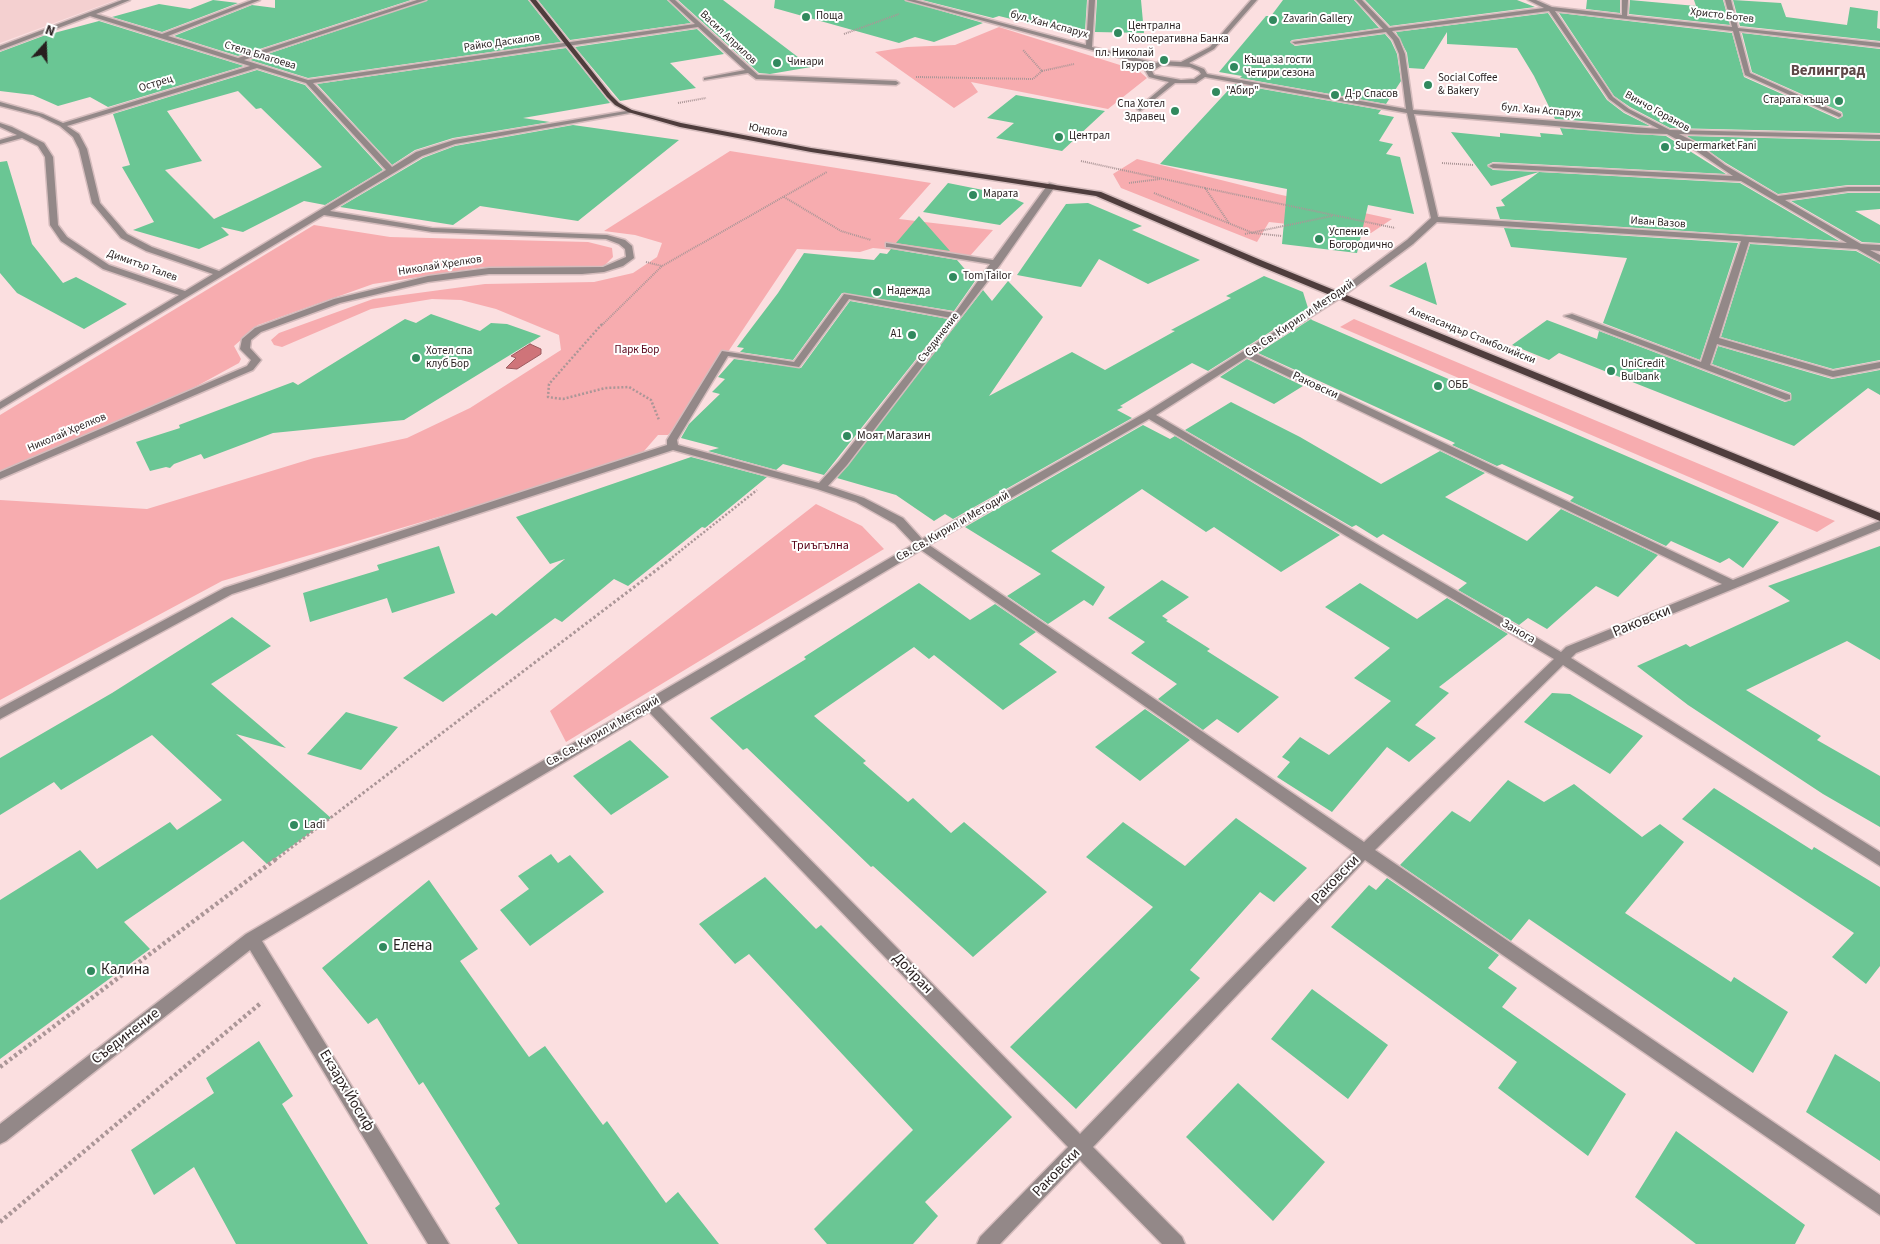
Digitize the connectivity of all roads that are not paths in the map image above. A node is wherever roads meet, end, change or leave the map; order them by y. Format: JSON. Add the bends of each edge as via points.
{"nodes":[{"id":1,"x":127,"y":0,"type":"edge"},
{"id":2,"x":257,"y":0,"type":"edge"},
{"id":3,"x":423,"y":0,"type":"edge"},
{"id":4,"x":532,"y":0,"type":"edge"},
{"id":5,"x":672,"y":0,"type":"edge"},
{"id":6,"x":909,"y":0,"type":"edge"},
{"id":7,"x":1092,"y":0,"type":"edge"},
{"id":8,"x":1254,"y":0,"type":"edge"},
{"id":9,"x":1359,"y":0,"type":"edge"},
{"id":10,"x":1531,"y":0,"type":"edge"},
{"id":11,"x":1625,"y":0,"type":"edge"},
{"id":12,"x":1728,"y":0,"type":"edge"},
{"id":13,"x":1551,"y":9,"type":"junction"},
{"id":14,"x":90,"y":14,"type":"junction"},
{"id":15,"x":1625,"y":15,"type":"junction"},
{"id":16,"x":699,"y":25,"type":"junction"},
{"id":17,"x":1388,"y":28,"type":"junction"},
{"id":18,"x":1737,"y":28,"type":"junction"},
{"id":19,"x":163,"y":36,"type":"junction"},
{"id":20,"x":1295,"y":42,"type":"dead end"},
{"id":21,"x":567,"y":44,"type":"junction"},
{"id":22,"x":1880,"y":45,"type":"edge"},
{"id":23,"x":1089,"y":47,"type":"junction"},
{"id":24,"x":0,"y":48,"type":"edge"},
{"id":25,"x":238,"y":60,"type":"junction"},
{"id":26,"x":1184,"y":63,"type":"junction"},
{"id":27,"x":1155,"y":65,"type":"junction"},
{"id":28,"x":257,"y":66,"type":"junction"},
{"id":29,"x":750,"y":72,"type":"junction"},
{"id":30,"x":1204,"y":76,"type":"junction"},
{"id":31,"x":706,"y":79,"type":"dead end"},
{"id":32,"x":308,"y":82,"type":"junction"},
{"id":33,"x":1173,"y":82,"type":"junction"},
{"id":34,"x":896,"y":83,"type":"dead end"},
{"id":35,"x":0,"y":104,"type":"edge"},
{"id":36,"x":1140,"y":109,"type":"dead end"},
{"id":37,"x":630,"y":111,"type":"junction"},
{"id":38,"x":1410,"y":112,"type":"junction"},
{"id":39,"x":1839,"y":115,"type":"dead end"},
{"id":40,"x":0,"y":125,"type":"edge"},
{"id":41,"x":62,"y":125,"type":"junction"},
{"id":42,"x":1670,"y":132,"type":"junction"},
{"id":43,"x":24,"y":135,"type":"junction"},
{"id":44,"x":1880,"y":137,"type":"edge"},
{"id":45,"x":0,"y":142,"type":"edge"},
{"id":46,"x":1493,"y":166,"type":"road end"},
{"id":47,"x":391,"y":171,"type":"junction"},
{"id":48,"x":1743,"y":180,"type":"junction"},
{"id":49,"x":1052,"y":185,"type":"junction"},
{"id":50,"x":1880,"y":189,"type":"edge"},
{"id":51,"x":1777,"y":199,"type":"junction"},
{"id":52,"x":321,"y":212,"type":"junction"},
{"id":53,"x":1435,"y":219,"type":"junction"},
{"id":54,"x":1745,"y":241,"type":"junction"},
{"id":55,"x":889,"y":245,"type":"road end"},
{"id":56,"x":1863,"y":248,"type":"junction"},
{"id":57,"x":1880,"y":248,"type":"edge"},
{"id":58,"x":1880,"y":259,"type":"edge"},
{"id":59,"x":997,"y":263,"type":"junction"},
{"id":60,"x":218,"y":273,"type":"junction"},
{"id":61,"x":185,"y":294,"type":"junction"},
{"id":62,"x":1339,"y":295,"type":"junction"},
{"id":63,"x":956,"y":316,"type":"junction"},
{"id":64,"x":1569,"y":316,"type":"dead end"},
{"id":65,"x":1714,"y":340,"type":"junction"},
{"id":66,"x":1248,"y":354,"type":"junction"},
{"id":67,"x":1880,"y":364,"type":"edge"},
{"id":68,"x":1705,"y":366,"type":"junction"},
{"id":69,"x":1786,"y":397,"type":"dead end"},
{"id":70,"x":0,"y":406,"type":"edge"},
{"id":71,"x":1149,"y":415,"type":"junction"},
{"id":72,"x":673,"y":448,"type":"junction"},
{"id":73,"x":0,"y":476,"type":"edge"},
{"id":74,"x":821,"y":487,"type":"junction"},
{"id":75,"x":1880,"y":517,"type":"edge"},
{"id":76,"x":1880,"y":525,"type":"edge"},
{"id":77,"x":921,"y":545,"type":"junction"},
{"id":78,"x":1734,"y":585,"type":"junction"},
{"id":79,"x":1562,"y":658,"type":"junction"},
{"id":80,"x":650,"y":705,"type":"junction"},
{"id":81,"x":0,"y":714,"type":"edge"},
{"id":82,"x":1363,"y":852,"type":"junction"},
{"id":83,"x":1880,"y":860,"type":"edge"},
{"id":84,"x":252,"y":939,"type":"junction"},
{"id":85,"x":0,"y":1135,"type":"edge"},
{"id":86,"x":1081,"y":1148,"type":"junction"},
{"id":87,"x":1880,"y":1206,"type":"edge"},
{"id":88,"x":439,"y":1244,"type":"edge"},
{"id":89,"x":987,"y":1244,"type":"edge"},
{"id":90,"x":1175,"y":1244,"type":"edge"}],
"edges":[{"from":1,"to":14,"type":"street"},
{"from":2,"to":19,"type":"street"},
{"from":3,"to":25,"type":"street"},
{"from":4,"to":21,"type":"main road","name":"Юндола"},
{"from":5,"to":16,"type":"street","name":"Васил Априлов"},
{"from":6,"to":23,"type":"street","name":"бул. Хан Аспарух"},
{"from":7,"to":23,"type":"street"},
{"from":8,"to":26,"type":"street","via":[[1212,48]]},
{"from":9,"to":17,"type":"street"},
{"from":10,"to":13,"type":"street"},
{"from":11,"to":15,"type":"street"},
{"from":12,"to":18,"type":"street"},
{"from":13,"to":15,"type":"street","name":"Христо Ботев"},
{"from":13,"to":17,"type":"street","name":"Христо Ботев"},
{"from":13,"to":42,"type":"street","name":"Винчо Горанов","via":[[1611,98],[1626,110]]},
{"from":14,"to":19,"type":"street","name":"Стела Благоева"},
{"from":14,"to":24,"type":"street"},
{"from":15,"to":18,"type":"street","name":"Христо Ботев"},
{"from":16,"to":21,"type":"street","name":"Райко Даскалов"},
{"from":16,"to":29,"type":"street","name":"Васил Априлов"},
{"from":17,"to":20,"type":"street","name":"Христо Ботев"},
{"from":17,"to":38,"type":"street","via":[[1402,54]]},
{"from":18,"to":22,"type":"street","name":"Христо Ботев"},
{"from":18,"to":39,"type":"street","via":[[1747,74]]},
{"from":19,"to":25,"type":"street","name":"Стела Благоева"},
{"from":21,"to":32,"type":"street","name":"Райко Даскалов"},
{"from":21,"to":37,"type":"main road","name":"Юндола","via":[[609,96]]},
{"from":23,"to":27,"type":"street","name":"бул. Хан Аспарух"},
{"from":25,"to":28,"type":"street","name":"Стела Благоева"},
{"from":26,"to":27,"type":"street","name":"бул. Хан Аспарух"},
{"from":26,"to":30,"type":"street","via":[[1202,70]]},
{"from":27,"to":33,"type":"street","via":[[1148,70],[1151,76]]},
{"from":28,"to":32,"type":"street","name":"Стела Благоева"},
{"from":28,"to":41,"type":"street","name":"Острец"},
{"from":29,"to":31,"type":"street"},
{"from":29,"to":34,"type":"street","name":"Васил Априлов","via":[[756,77]]},
{"from":30,"to":33,"type":"street"},
{"from":30,"to":38,"type":"street","name":"бул. Хан Аспарух"},
{"from":32,"to":47,"type":"street","name":"Стела Благоева"},
{"from":33,"to":36,"type":"street"},
{"from":35,"to":41,"type":"street","via":[[17,107]]},
{"from":37,"to":47,"type":"street","via":[[454,142],[419,154]]},
{"from":37,"to":49,"type":"main road","name":"Юндола","via":[[680,126],[811,150]]},
{"from":38,"to":42,"type":"street","name":"бул. Хан Аспарух"},
{"from":38,"to":53,"type":"street"},
{"from":40,"to":43,"type":"street","name":"Димитър Талев"},
{"from":41,"to":60,"type":"street","via":[[76,136],[84,149],[96,202],[124,236],[149,249]]},
{"from":42,"to":44,"type":"street","name":"бул. Хан Аспарух"},
{"from":42,"to":48,"type":"street","name":"Винчо Горанов"},
{"from":43,"to":45,"type":"street"},
{"from":43,"to":61,"type":"street","name":"Димитър Талев","via":[[41,145],[49,157],[54,225],[64,239],[106,266]]},
{"from":46,"to":48,"type":"street"},
{"from":47,"to":52,"type":"street"},
{"from":48,"to":51,"type":"street","name":"Винчо Горанов"},
{"from":49,"to":59,"type":"street","name":"Съединение"},
{"from":49,"to":62,"type":"main road","name":"Алекасандър Стамболийски","via":[[1098,194]]},
{"from":50,"to":51,"type":"street","via":[[1848,189]]},
{"from":51,"to":56,"type":"street","name":"Винчо Горанов"},
{"from":52,"to":60,"type":"street"},
{"from":52,"to":73,"type":"street","name":"Николай Хрелков","via":[[432,230],[607,237],[629,248],[630,258],[604,269],[489,271],[428,279],[337,301],[258,330],[247,339],[245,349],[256,360],[250,368]]},
{"from":53,"to":54,"type":"street","name":"Иван Вазов"},
{"from":53,"to":62,"type":"street","name":"Св. Св. Кирил и Методий"},
{"from":54,"to":56,"type":"street","name":"Иван Вазов"},
{"from":54,"to":65,"type":"street"},
{"from":55,"to":59,"type":"street"},
{"from":56,"to":57,"type":"street","name":"Иван Вазов"},
{"from":56,"to":58,"type":"street","name":"Винчо Горанов"},
{"from":59,"to":63,"type":"street","name":"Съединение"},
{"from":60,"to":61,"type":"street"},
{"from":61,"to":70,"type":"street"},
{"from":62,"to":66,"type":"street","name":"Св. Св. Кирил и Методий"},
{"from":62,"to":75,"type":"main road","name":"Алекасандър Стамболийски"},
{"from":63,"to":72,"type":"street","via":[[847,296],[796,365],[725,353],[672,440]]},
{"from":63,"to":74,"type":"street","name":"Съединение"},
{"from":64,"to":68,"type":"street"},
{"from":65,"to":67,"type":"street","via":[[1833,374]]},
{"from":65,"to":68,"type":"street"},
{"from":66,"to":71,"type":"street","name":"Св. Св. Кирил и Методий"},
{"from":66,"to":78,"type":"street","name":"Раковски"},
{"from":68,"to":69,"type":"street"},
{"from":71,"to":77,"type":"street","name":"Св. Св. Кирил и Методий"},
{"from":71,"to":79,"type":"street","name":"Занога"},
{"from":72,"to":74,"type":"street"},
{"from":72,"to":81,"type":"street","via":[[228,591]]},
{"from":74,"to":77,"type":"street","via":[[860,500],[898,521]]},
{"from":76,"to":78,"type":"street","name":"Раковски"},
{"from":77,"to":80,"type":"street","name":"Св. Св. Кирил и Методий"},
{"from":77,"to":82,"type":"street"},
{"from":78,"to":79,"type":"street","name":"Раковски","via":[[1571,650]]},
{"from":79,"to":82,"type":"street","name":"Раковски"},
{"from":79,"to":83,"type":"street","name":"Занога"},
{"from":80,"to":84,"type":"street","name":"Св. Св. Кирил и Методий"},
{"from":80,"to":86,"type":"street","name":"Дойран"},
{"from":82,"to":86,"type":"street","name":"Раковски"},
{"from":82,"to":87,"type":"street"},
{"from":84,"to":85,"type":"street","name":"Съединение"},
{"from":84,"to":88,"type":"street","name":"Екзарх Йосиф"},
{"from":86,"to":89,"type":"street","name":"Раковски"},
{"from":86,"to":90,"type":"street","name":"Дойран"}]}
